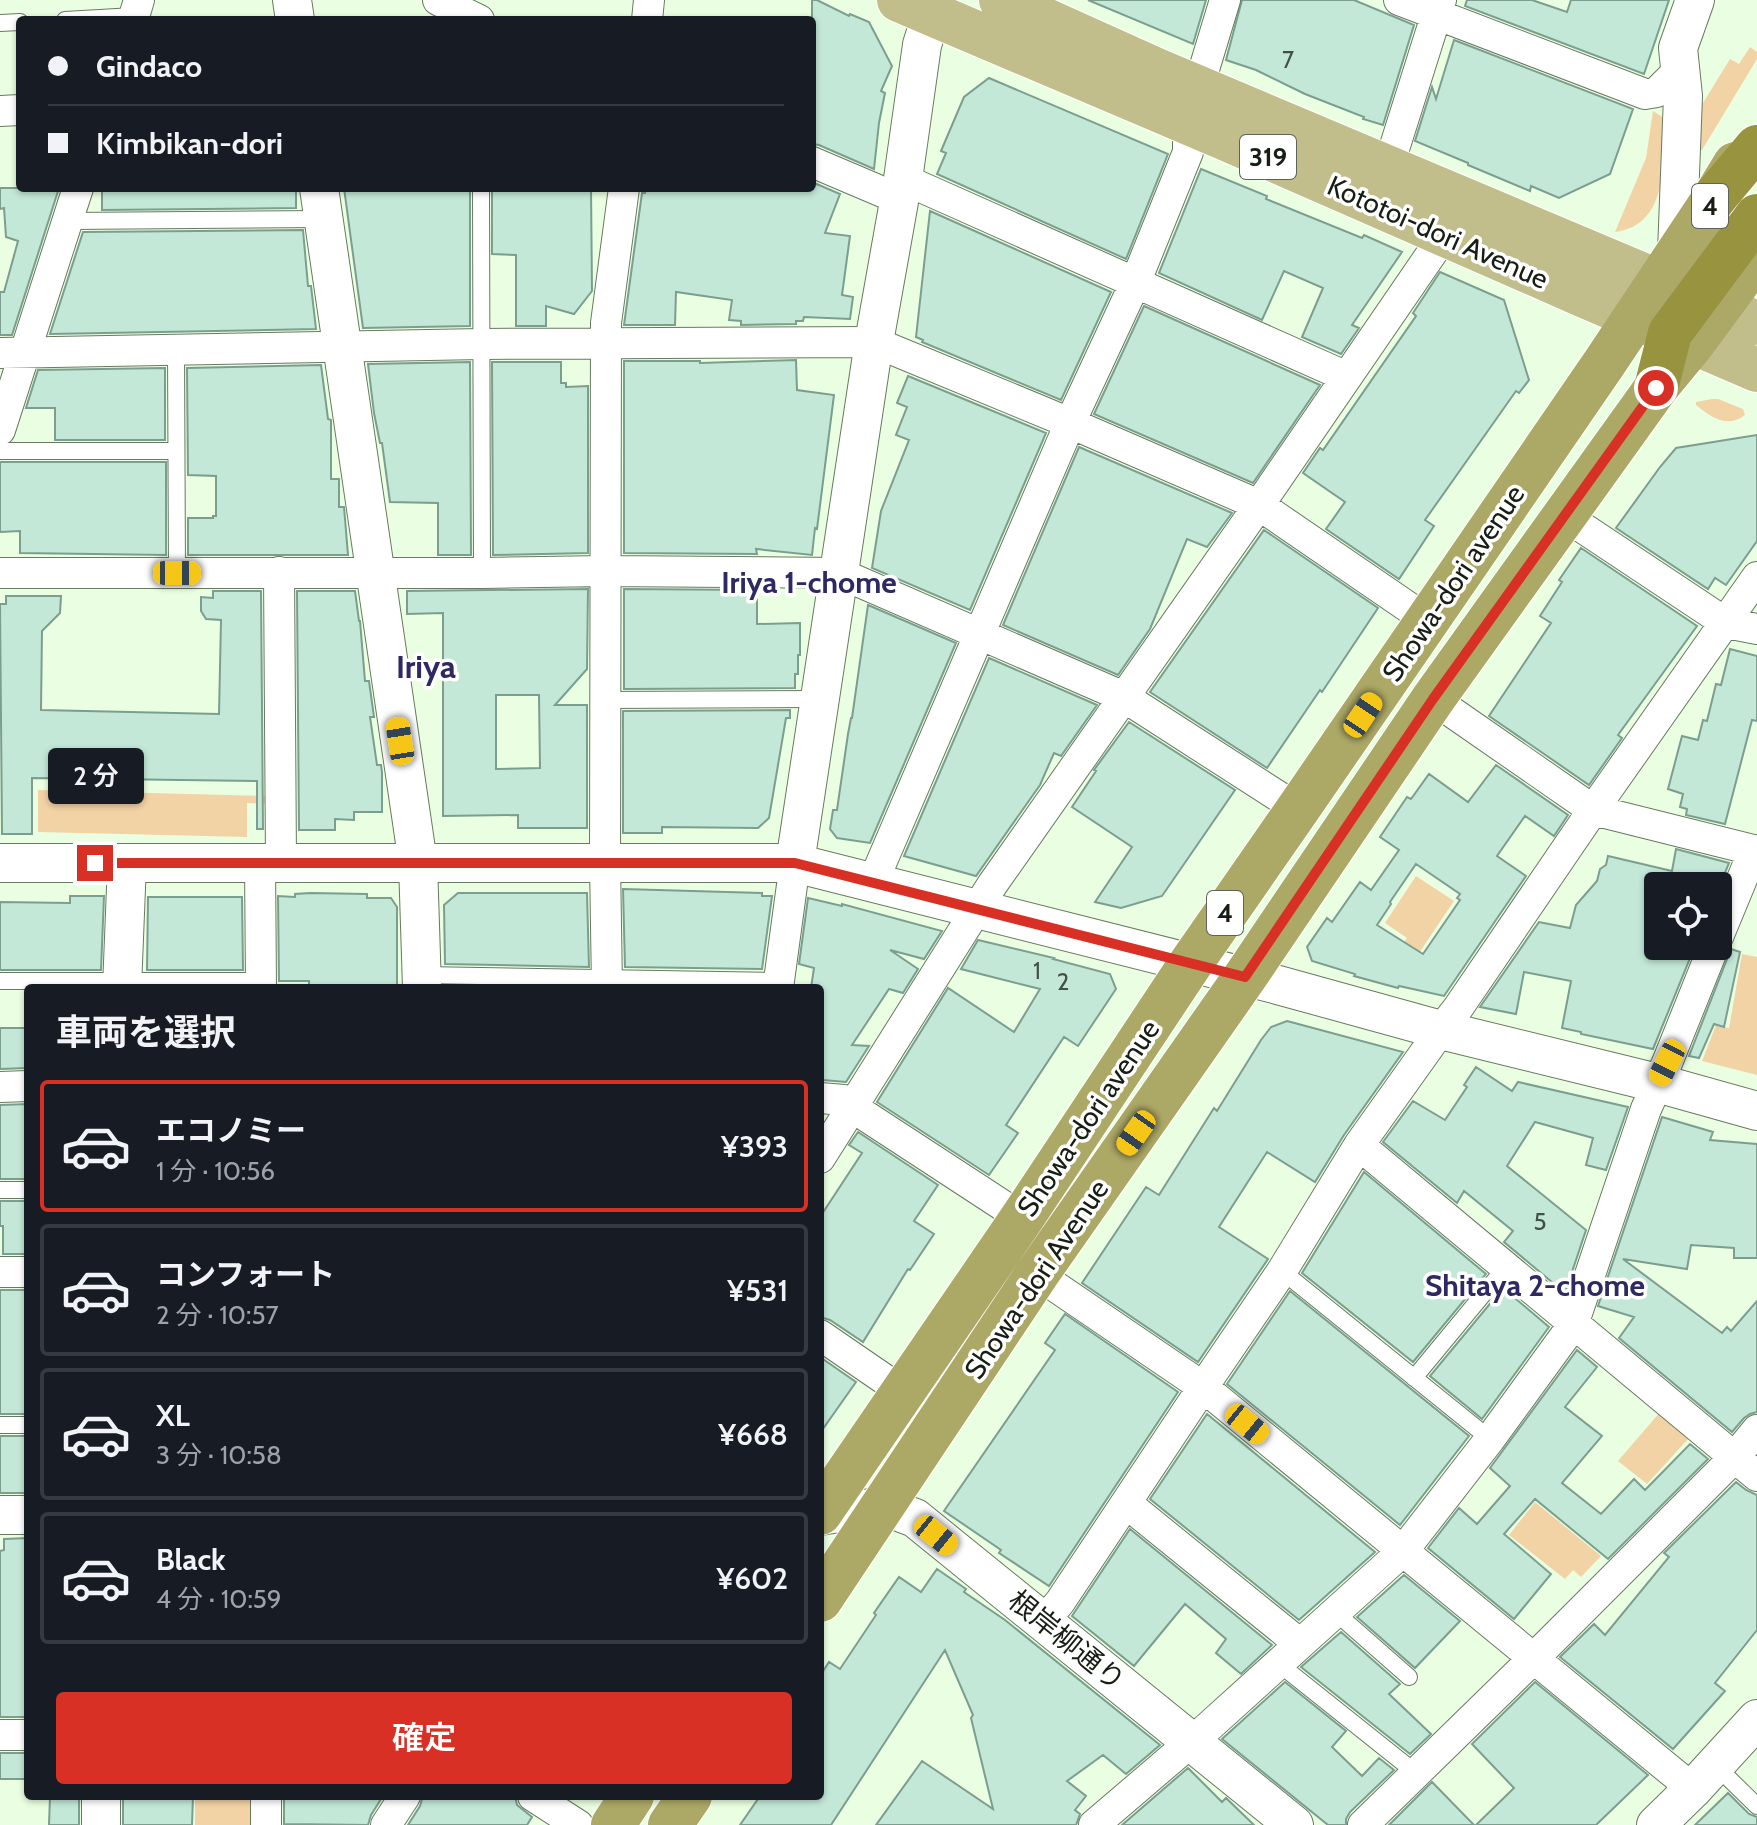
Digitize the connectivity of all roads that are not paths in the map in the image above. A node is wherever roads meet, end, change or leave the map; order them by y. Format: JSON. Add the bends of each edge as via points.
{"nodes":[{"id":1,"x":438,"y":0,"type":"edge"},
{"id":2,"x":1001,"y":0,"type":"edge"},
{"id":3,"x":1225,"y":0,"type":"edge"},
{"id":4,"x":1399,"y":0,"type":"edge"},
{"id":5,"x":1695,"y":0,"type":"edge"},
{"id":6,"x":922,"y":5,"type":"edge"},
{"id":7,"x":1439,"y":7,"type":"edge"},
{"id":8,"x":135,"y":12,"type":"edge"},
{"id":9,"x":100,"y":16,"type":"edge"},
{"id":10,"x":471,"y":16,"type":"edge"},
{"id":11,"x":1679,"y":70,"type":"junction"},
{"id":12,"x":1193,"y":105,"type":"junction"},
{"id":13,"x":1757,"y":127,"type":"edge"},
{"id":14,"x":1757,"y":147,"type":"edge"},
{"id":15,"x":816,"y":163,"type":"edge"},
{"id":16,"x":1388,"y":168,"type":"junction"},
{"id":17,"x":901,"y":189,"type":"junction"},
{"id":18,"x":77,"y":192,"type":"edge"},
{"id":19,"x":481,"y":192,"type":"edge"},
{"id":20,"x":623,"y":192,"type":"edge"},
{"id":21,"x":1715,"y":197,"type":"junction"},
{"id":22,"x":321,"y":204,"type":"edge"},
{"id":23,"x":1757,"y":216,"type":"edge"},
{"id":24,"x":67,"y":221,"type":"junction"},
{"id":25,"x":1445,"y":234,"type":"junction"},
{"id":26,"x":1757,"y":256,"type":"edge"},
{"id":27,"x":1136,"y":281,"type":"junction"},
{"id":28,"x":1688,"y":307,"type":"edge"},
{"id":29,"x":874,"y":342,"type":"junction"},
{"id":30,"x":482,"y":344,"type":"junction"},
{"id":31,"x":606,"y":344,"type":"junction"},
{"id":32,"x":342,"y":347,"type":"junction"},
{"id":33,"x":176,"y":350,"type":"junction"},
{"id":34,"x":12,"y":353,"type":"edge"},
{"id":35,"x":1757,"y":370,"type":"edge"},
{"id":36,"x":1347,"y":377,"type":"junction"},
{"id":37,"x":1070,"y":423,"type":"junction"},
{"id":38,"x":0,"y":430,"type":"edge"},
{"id":39,"x":0,"y":451,"type":"edge"},
{"id":40,"x":176,"y":451,"type":"junction"},
{"id":41,"x":1259,"y":505,"type":"junction"},
{"id":42,"x":1565,"y":516,"type":"junction"},
{"id":43,"x":606,"y":571,"type":"junction"},
{"id":44,"x":279,"y":572,"type":"junction"},
{"id":45,"x":375,"y":572,"type":"junction"},
{"id":46,"x":0,"y":573,"type":"edge"},
{"id":47,"x":177,"y":573,"type":"junction"},
{"id":48,"x":482,"y":573,"type":"junction"},
{"id":49,"x":839,"y":573,"type":"junction"},
{"id":50,"x":1757,"y":577,"type":"edge"},
{"id":51,"x":1427,"y":620,"type":"junction"},
{"id":52,"x":1726,"y":623,"type":"junction"},
{"id":53,"x":1757,"y":629,"type":"edge"},
{"id":54,"x":980,"y":634,"type":"junction"},
{"id":55,"x":1124,"y":697,"type":"junction"},
{"id":56,"x":820,"y":699,"type":"junction"},
{"id":57,"x":1433,"y":699,"type":"junction"},
{"id":58,"x":605,"y":700,"type":"junction"},
{"id":59,"x":1298,"y":809,"type":"junction"},
{"id":60,"x":1593,"y":810,"type":"junction"},
{"id":61,"x":1755,"y":851,"type":"edge"},
{"id":62,"x":270,"y":862,"type":"junction"},
{"id":63,"x":0,"y":863,"type":"edge"},
{"id":64,"x":127,"y":863,"type":"junction"},
{"id":65,"x":418,"y":863,"type":"junction"},
{"id":66,"x":605,"y":863,"type":"junction"},
{"id":67,"x":795,"y":863,"type":"junction"},
{"id":68,"x":873,"y":882,"type":"junction"},
{"id":69,"x":1732,"y":904,"type":"edge"},
{"id":70,"x":977,"y":909,"type":"junction"},
{"id":71,"x":1708,"y":960,"type":"edge"},
{"id":72,"x":1191,"y":963,"type":"junction"},
{"id":73,"x":1245,"y":977,"type":"junction"},
{"id":74,"x":0,"y":981,"type":"edge"},
{"id":75,"x":422,"y":981,"type":"edge"},
{"id":76,"x":607,"y":983,"type":"edge"},
{"id":77,"x":122,"y":984,"type":"edge"},
{"id":78,"x":261,"y":984,"type":"edge"},
{"id":79,"x":778,"y":984,"type":"edge"},
{"id":80,"x":1441,"y":1030,"type":"junction"},
{"id":81,"x":1657,"y":1083,"type":"junction"},
{"id":82,"x":24,"y":1086,"type":"edge"},
{"id":83,"x":0,"y":1087,"type":"edge"},
{"id":84,"x":824,"y":1098,"type":"edge"},
{"id":85,"x":852,"y":1107,"type":"junction"},
{"id":86,"x":1757,"y":1111,"type":"edge"},
{"id":87,"x":1359,"y":1145,"type":"junction"},
{"id":88,"x":824,"y":1152,"type":"edge"},
{"id":89,"x":0,"y":1190,"type":"edge"},
{"id":90,"x":24,"y":1190,"type":"edge"},
{"id":91,"x":1022,"y":1218,"type":"junction"},
{"id":92,"x":1505,"y":1268,"type":"junction"},
{"id":93,"x":1282,"y":1271,"type":"junction"},
{"id":94,"x":0,"y":1272,"type":"edge"},
{"id":95,"x":24,"y":1272,"type":"edge"},
{"id":96,"x":1037,"y":1274,"type":"junction"},
{"id":97,"x":1573,"y":1325,"type":"junction"},
{"id":98,"x":824,"y":1338,"type":"edge"},
{"id":99,"x":1414,"y":1378,"type":"junction"},
{"id":100,"x":1203,"y":1387,"type":"junction"},
{"id":101,"x":903,"y":1392,"type":"junction"},
{"id":102,"x":0,"y":1425,"type":"edge"},
{"id":103,"x":24,"y":1425,"type":"edge"},
{"id":104,"x":1757,"y":1430,"type":"edge"},
{"id":105,"x":1490,"y":1439,"type":"junction"},
{"id":106,"x":1745,"y":1467,"type":"edge"},
{"id":107,"x":1126,"y":1503,"type":"junction"},
{"id":108,"x":883,"y":1506,"type":"junction"},
{"id":109,"x":824,"y":1508,"type":"edge"},
{"id":110,"x":824,"y":1513,"type":"edge"},
{"id":111,"x":0,"y":1515,"type":"edge"},
{"id":112,"x":24,"y":1515,"type":"edge"},
{"id":113,"x":1403,"y":1551,"type":"junction"},
{"id":114,"x":824,"y":1594,"type":"edge"},
{"id":115,"x":1335,"y":1612,"type":"junction"},
{"id":116,"x":1044,"y":1621,"type":"junction"},
{"id":117,"x":1289,"y":1654,"type":"junction"},
{"id":118,"x":1534,"y":1658,"type":"junction"},
{"id":119,"x":1409,"y":1677,"type":"dead end"},
{"id":120,"x":1757,"y":1719,"type":"edge"},
{"id":121,"x":0,"y":1735,"type":"edge"},
{"id":122,"x":24,"y":1735,"type":"edge"},
{"id":123,"x":1191,"y":1741,"type":"junction"},
{"id":124,"x":1416,"y":1773,"type":"junction"},
{"id":125,"x":1704,"y":1777,"type":"junction"},
{"id":126,"x":101,"y":1800,"type":"edge"},
{"id":127,"x":266,"y":1800,"type":"edge"},
{"id":128,"x":402,"y":1800,"type":"edge"},
{"id":129,"x":539,"y":1800,"type":"edge"},
{"id":130,"x":629,"y":1800,"type":"edge"},
{"id":131,"x":687,"y":1800,"type":"edge"},
{"id":132,"x":1757,"y":1806,"type":"edge"},
{"id":133,"x":1111,"y":1820,"type":"edge"},
{"id":134,"x":101,"y":1825,"type":"edge"},
{"id":135,"x":266,"y":1825,"type":"edge"},
{"id":136,"x":386,"y":1825,"type":"edge"},
{"id":137,"x":578,"y":1825,"type":"edge"},
{"id":138,"x":613,"y":1825,"type":"edge"},
{"id":139,"x":670,"y":1825,"type":"edge"},
{"id":140,"x":1294,"y":1825,"type":"edge"},
{"id":141,"x":1363,"y":1825,"type":"edge"},
{"id":142,"x":1656,"y":1825,"type":"edge"}],
"edges":[{"from":1,"to":10,"type":"street"},
{"from":2,"to":12,"type":"main road","name":"Kototoi-dori Avenue","number":"319"},
{"from":3,"to":12,"type":"street"},
{"from":4,"to":7,"type":"street"},
{"from":5,"to":11,"type":"street","via":[[1678,48]]},
{"from":6,"to":12,"type":"main road","name":"Kototoi-dori Avenue","number":"319"},
{"from":6,"to":17,"type":"street","via":[[922,45]]},
{"from":7,"to":11,"type":"street","via":[[1645,94],[1657,92]]},
{"from":7,"to":16,"type":"street"},
{"from":8,"to":9,"type":"lane"},
{"from":11,"to":28,"type":"street"},
{"from":12,"to":16,"type":"main road","name":"Kototoi-dori Avenue","number":"319"},
{"from":12,"to":25,"type":"main road","name":"Kototoi-dori Avenue","number":"319"},
{"from":12,"to":27,"type":"street","via":[[1188,152]]},
{"from":13,"to":21,"type":"highway","name":"Showa-dori avenue","number":"4"},
{"from":14,"to":21,"type":"highway"},
{"from":15,"to":17,"type":"street"},
{"from":16,"to":28,"type":"main road","name":"Kototoi-dori Avenue","number":"319"},
{"from":17,"to":27,"type":"street"},
{"from":17,"to":29,"type":"street"},
{"from":18,"to":24,"type":"street"},
{"from":19,"to":30,"type":"lane"},
{"from":20,"to":31,"type":"street"},
{"from":21,"to":28,"type":"highway","name":"Showa-dori avenue","number":"4"},
{"from":22,"to":24,"type":"lane"},
{"from":22,"to":32,"type":"street"},
{"from":23,"to":28,"type":"highway"},
{"from":24,"to":34,"type":"street"},
{"from":25,"to":28,"type":"main road","name":"Kototoi-dori Avenue","number":"319","via":[[1564,288]]},
{"from":25,"to":36,"type":"street"},
{"from":26,"to":28,"type":"highway","number":"4"},
{"from":27,"to":36,"type":"street"},
{"from":27,"to":37,"type":"street"},
{"from":28,"to":35,"type":"main road","name":"Kototoi-dori Avenue","number":"319"},
{"from":28,"to":42,"type":"highway","name":"Showa-dori Avenue","number":"4","via":[[1656,388]]},
{"from":28,"to":51,"type":"highway","name":"Showa-dori avenue","number":"4"},
{"from":29,"to":31,"type":"street"},
{"from":29,"to":37,"type":"street"},
{"from":29,"to":49,"type":"street"},
{"from":30,"to":31,"type":"street"},
{"from":30,"to":32,"type":"street"},
{"from":30,"to":48,"type":"lane"},
{"from":31,"to":43,"type":"street"},
{"from":32,"to":33,"type":"street"},
{"from":32,"to":45,"type":"street"},
{"from":33,"to":34,"type":"street"},
{"from":33,"to":40,"type":"lane"},
{"from":34,"to":38,"type":"street"},
{"from":36,"to":41,"type":"street"},
{"from":37,"to":41,"type":"street"},
{"from":37,"to":54,"type":"street"},
{"from":39,"to":40,"type":"lane"},
{"from":40,"to":47,"type":"lane"},
{"from":41,"to":51,"type":"street"},
{"from":41,"to":55,"type":"street"},
{"from":42,"to":52,"type":"street"},
{"from":42,"to":57,"type":"highway","name":"Showa-dori Avenue","number":"4"},
{"from":43,"to":48,"type":"street"},
{"from":43,"to":49,"type":"street"},
{"from":43,"to":58,"type":"street"},
{"from":44,"to":45,"type":"street"},
{"from":44,"to":47,"type":"street"},
{"from":44,"to":62,"type":"street"},
{"from":45,"to":48,"type":"street"},
{"from":45,"to":65,"type":"street"},
{"from":46,"to":47,"type":"street"},
{"from":49,"to":54,"type":"street"},
{"from":49,"to":56,"type":"street"},
{"from":50,"to":52,"type":"street"},
{"from":51,"to":59,"type":"highway","name":"Showa-dori avenue","number":"4"},
{"from":52,"to":53,"type":"street"},
{"from":52,"to":60,"type":"street"},
{"from":54,"to":55,"type":"street"},
{"from":54,"to":68,"type":"street"},
{"from":55,"to":59,"type":"street"},
{"from":55,"to":70,"type":"street"},
{"from":56,"to":58,"type":"lane"},
{"from":56,"to":67,"type":"street"},
{"from":57,"to":60,"type":"street"},
{"from":57,"to":73,"type":"highway","name":"Showa-dori Avenue","number":"4"},
{"from":58,"to":66,"type":"street"},
{"from":59,"to":72,"type":"highway","name":"Showa-dori avenue","number":"4"},
{"from":60,"to":61,"type":"street"},
{"from":60,"to":80,"type":"street"},
{"from":61,"to":69,"type":"street"},
{"from":62,"to":64,"type":"street"},
{"from":62,"to":65,"type":"street"},
{"from":62,"to":78,"type":"street"},
{"from":63,"to":64,"type":"street"},
{"from":64,"to":77,"type":"street"},
{"from":65,"to":66,"type":"street"},
{"from":65,"to":75,"type":"street"},
{"from":66,"to":67,"type":"street"},
{"from":66,"to":76,"type":"street"},
{"from":67,"to":68,"type":"street"},
{"from":67,"to":79,"type":"street"},
{"from":68,"to":70,"type":"street"},
{"from":70,"to":72,"type":"street"},
{"from":70,"to":85,"type":"street"},
{"from":71,"to":81,"type":"street"},
{"from":72,"to":73,"type":"street"},
{"from":72,"to":91,"type":"highway","name":"Showa-dori avenue","number":"4"},
{"from":73,"to":80,"type":"street"},
{"from":73,"to":96,"type":"highway","name":"Showa-dori Avenue","number":"4"},
{"from":74,"to":77,"type":"lane"},
{"from":75,"to":76,"type":"lane"},
{"from":76,"to":79,"type":"lane"},
{"from":80,"to":81,"type":"street"},
{"from":80,"to":87,"type":"street"},
{"from":81,"to":86,"type":"street"},
{"from":81,"to":97,"type":"street"},
{"from":82,"to":83,"type":"street"},
{"from":84,"to":85,"type":"street","via":[[844,1100]]},
{"from":85,"to":88,"type":"street"},
{"from":85,"to":91,"type":"street"},
{"from":87,"to":92,"type":"street"},
{"from":87,"to":93,"type":"street"},
{"from":89,"to":90,"type":"lane"},
{"from":91,"to":101,"type":"highway","name":"Showa-dori avenue","number":"4"},
{"from":92,"to":97,"type":"street"},
{"from":92,"to":99,"type":"lane"},
{"from":93,"to":99,"type":"lane"},
{"from":93,"to":100,"type":"street"},
{"from":94,"to":95,"type":"street"},
{"from":96,"to":100,"type":"street"},
{"from":96,"to":108,"type":"highway","name":"Showa-dori Avenue","number":"4"},
{"from":97,"to":105,"type":"street"},
{"from":97,"to":106,"type":"street"},
{"from":98,"to":101,"type":"street"},
{"from":99,"to":105,"type":"lane"},
{"from":100,"to":107,"type":"street"},
{"from":100,"to":113,"type":"street"},
{"from":101,"to":109,"type":"highway","name":"Showa-dori avenue","number":"4"},
{"from":102,"to":103,"type":"lane"},
{"from":104,"to":106,"type":"street"},
{"from":105,"to":113,"type":"street"},
{"from":106,"to":118,"type":"street"},
{"from":107,"to":116,"type":"street"},
{"from":107,"to":117,"type":"street"},
{"from":108,"to":110,"type":"street"},
{"from":108,"to":114,"type":"highway","name":"Showa-dori Avenue","number":"4"},
{"from":108,"to":116,"type":"street","name":"根岸柳通り","via":[[915,1518]]},
{"from":111,"to":112,"type":"street"},
{"from":113,"to":115,"type":"street"},
{"from":113,"to":118,"type":"street"},
{"from":115,"to":117,"type":"street"},
{"from":115,"to":119,"type":"lane"},
{"from":116,"to":123,"type":"street","name":"根岸柳通り"},
{"from":117,"to":123,"type":"street"},
{"from":117,"to":124,"type":"lane"},
{"from":118,"to":124,"type":"street"},
{"from":118,"to":125,"type":"street"},
{"from":120,"to":125,"type":"street"},
{"from":121,"to":122,"type":"street"},
{"from":123,"to":133,"type":"street"},
{"from":123,"to":140,"type":"street","name":"根岸柳通り"},
{"from":124,"to":141,"type":"street"},
{"from":125,"to":132,"type":"lane"},
{"from":125,"to":142,"type":"street"},
{"from":126,"to":134,"type":"street"},
{"from":127,"to":135,"type":"street"},
{"from":128,"to":136,"type":"street"},
{"from":129,"to":137,"type":"street"},
{"from":130,"to":138,"type":"highway"},
{"from":131,"to":139,"type":"highway"}]}
